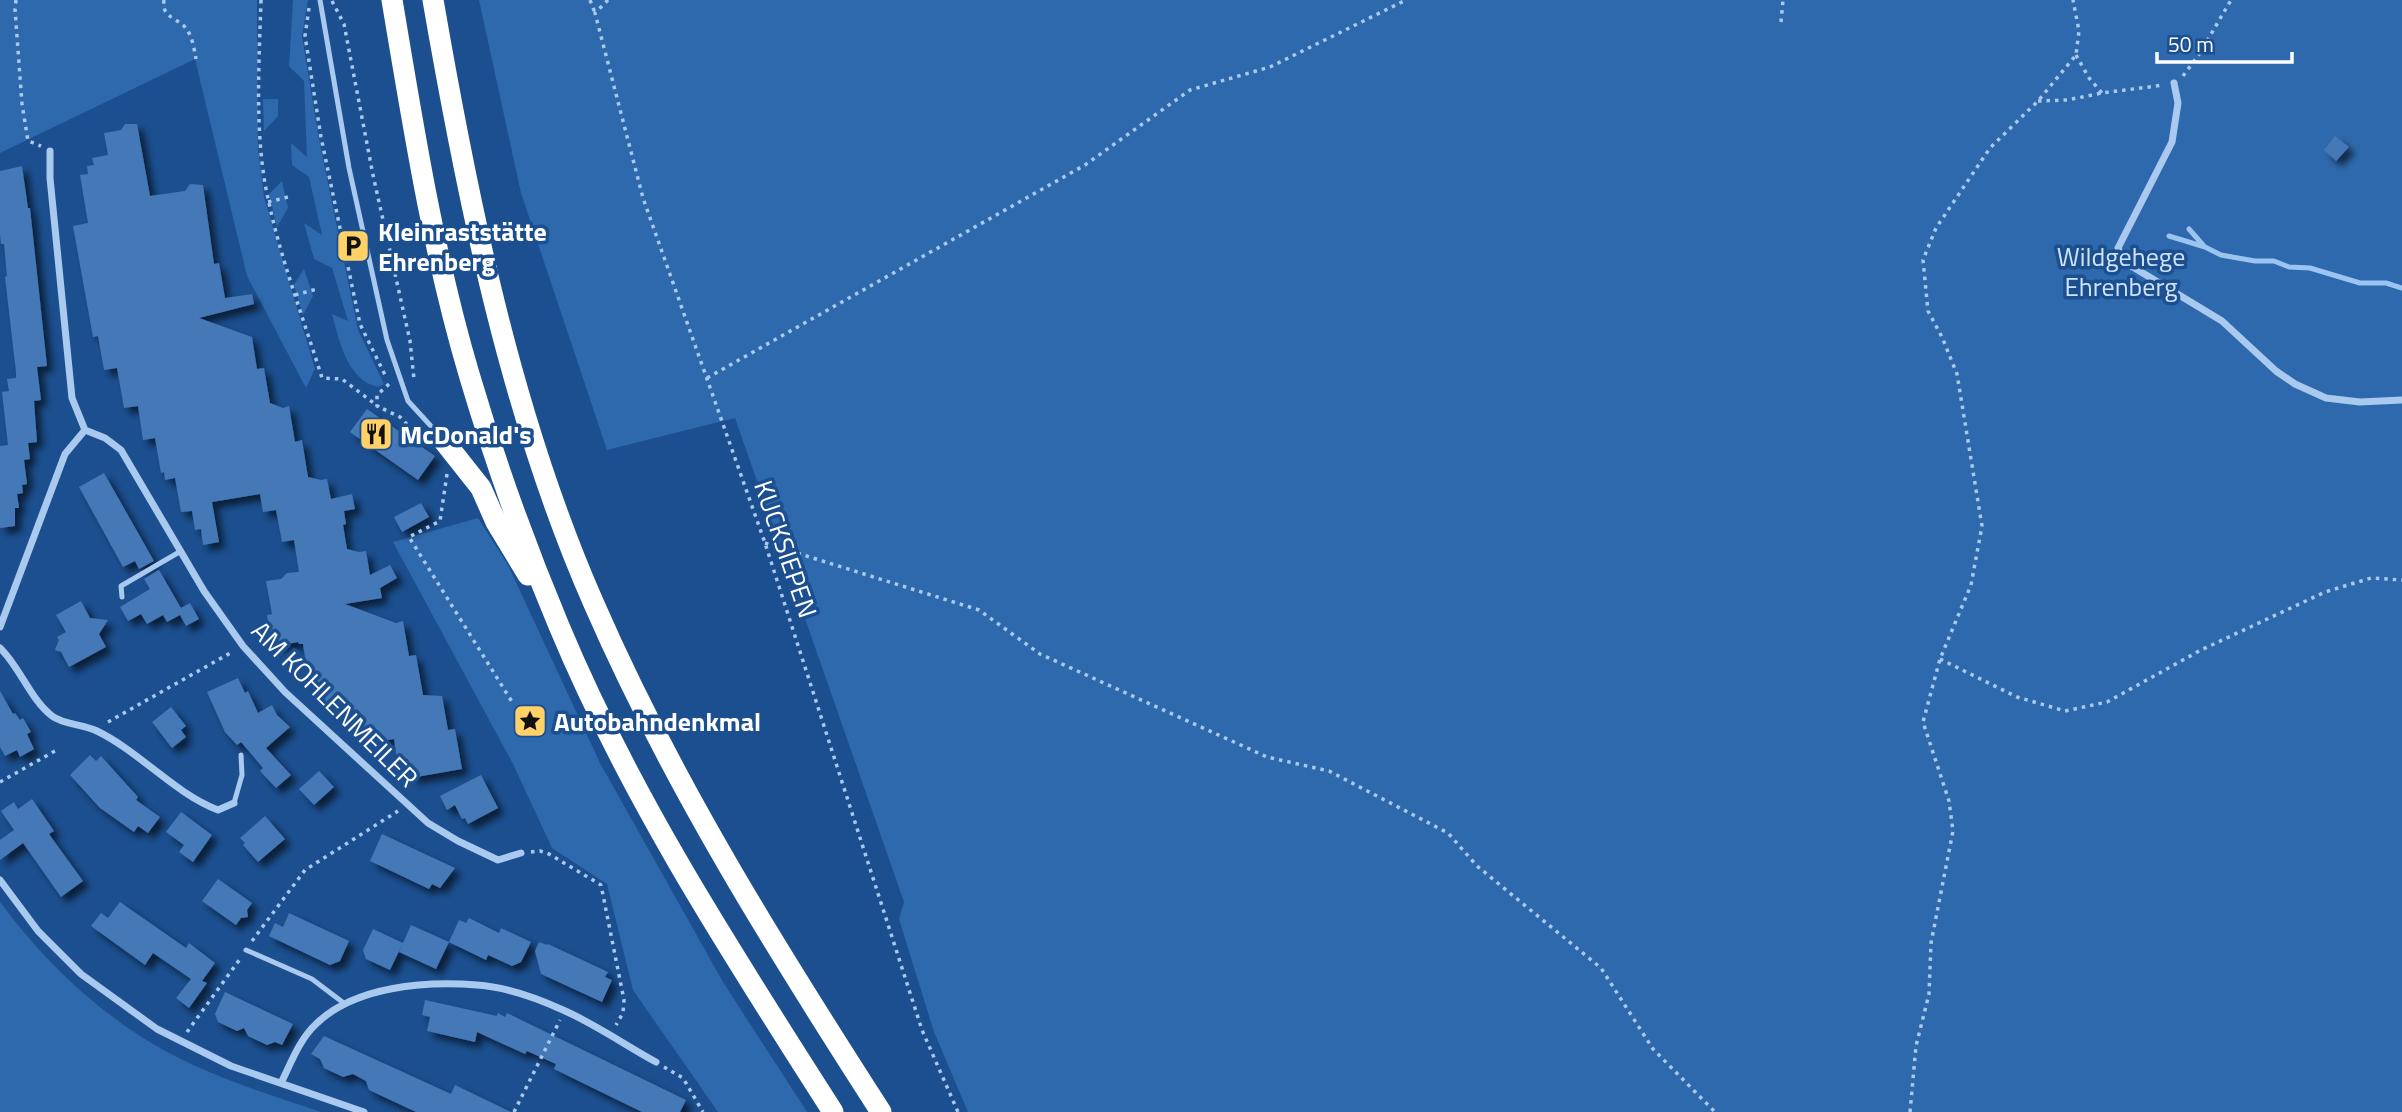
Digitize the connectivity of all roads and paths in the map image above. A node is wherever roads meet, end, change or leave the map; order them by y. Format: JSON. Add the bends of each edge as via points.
{"nodes":[{"id":1,"x":16,"y":0,"type":"edge"},
{"id":2,"x":164,"y":0,"type":"edge"},
{"id":3,"x":261,"y":0,"type":"edge"},
{"id":4,"x":313,"y":0,"type":"edge"},
{"id":5,"x":320,"y":0,"type":"edge"},
{"id":6,"x":332,"y":0,"type":"edge"},
{"id":7,"x":392,"y":0,"type":"edge"},
{"id":8,"x":433,"y":0,"type":"edge"},
{"id":9,"x":590,"y":0,"type":"edge"},
{"id":10,"x":608,"y":0,"type":"edge"},
{"id":11,"x":1406,"y":0,"type":"edge"},
{"id":12,"x":1783,"y":0,"type":"edge"},
{"id":13,"x":2073,"y":0,"type":"edge"},
{"id":14,"x":2231,"y":0,"type":"edge"},
{"id":15,"x":594,"y":13,"type":"junction"},
{"id":16,"x":1781,"y":22,"type":"dead end"},
{"id":17,"x":2076,"y":55,"type":"junction"},
{"id":18,"x":196,"y":59,"type":"dead end"},
{"id":19,"x":2174,"y":83,"type":"junction"},
{"id":20,"x":2102,"y":93,"type":"junction"},
{"id":21,"x":2038,"y":101,"type":"junction"},
{"id":22,"x":50,"y":150,"type":"joint"},
{"id":23,"x":292,"y":196,"type":"dead end"},
{"id":24,"x":268,"y":202,"type":"junction"},
{"id":25,"x":317,"y":289,"type":"dead end"},
{"id":26,"x":295,"y":295,"type":"junction"},
{"id":27,"x":707,"y":378,"type":"junction"},
{"id":28,"x":416,"y":384,"type":"dead end"},
{"id":29,"x":2402,"y":400,"type":"edge"},
{"id":30,"x":377,"y":406,"type":"junction"},
{"id":31,"x":388,"y":417,"type":"dead end"},
{"id":32,"x":85,"y":430,"type":"junction"},
{"id":33,"x":436,"y":443,"type":"junction"},
{"id":34,"x":448,"y":467,"type":"dead end"},
{"id":35,"x":765,"y":544,"type":"junction"},
{"id":36,"x":181,"y":551,"type":"junction"},
{"id":37,"x":2402,"y":580,"type":"edge"},
{"id":38,"x":122,"y":597,"type":"dead end"},
{"id":39,"x":0,"y":627,"type":"edge"},
{"id":40,"x":560,"y":628,"type":"junction"},
{"id":41,"x":243,"y":646,"type":"junction"},
{"id":42,"x":0,"y":648,"type":"edge"},
{"id":43,"x":1940,"y":659,"type":"junction"},
{"id":44,"x":514,"y":705,"type":"dead end"},
{"id":45,"x":95,"y":729,"type":"junction"},
{"id":46,"x":55,"y":751,"type":"dead end"},
{"id":47,"x":241,"y":755,"type":"dead end"},
{"id":48,"x":0,"y":782,"type":"edge"},
{"id":49,"x":234,"y":803,"type":"joint"},
{"id":50,"x":407,"y":805,"type":"junction"},
{"id":51,"x":521,"y":853,"type":"joint"},
{"id":52,"x":0,"y":880,"type":"edge"},
{"id":53,"x":246,"y":950,"type":"junction"},
{"id":54,"x":345,"y":1004,"type":"junction"},
{"id":55,"x":565,"y":1010,"type":"junction"},
{"id":56,"x":610,"y":1036,"type":"junction"},
{"id":57,"x":179,"y":1042,"type":"junction"},
{"id":58,"x":656,"y":1062,"type":"joint"},
{"id":59,"x":281,"y":1083,"type":"junction"},
{"id":60,"x":364,"y":1112,"type":"edge"},
{"id":61,"x":514,"y":1112,"type":"edge"},
{"id":62,"x":703,"y":1112,"type":"edge"},
{"id":63,"x":833,"y":1112,"type":"edge"},
{"id":64,"x":881,"y":1112,"type":"edge"},
{"id":65,"x":958,"y":1112,"type":"edge"},
{"id":66,"x":1715,"y":1112,"type":"edge"},
{"id":67,"x":1910,"y":1112,"type":"edge"}],
"edges":[{"from":1,"to":22,"type":"path","via":[[28,141]]},
{"from":2,"to":18,"type":"path","via":[[167,16],[184,26],[191,38]]},
{"from":3,"to":24,"type":"path","via":[[260,117]]},
{"from":4,"to":30,"type":"path","via":[[305,36],[321,137],[360,324],[390,386],[377,395]]},
{"from":5,"to":33,"type":"lane","via":[[349,168],[387,340],[408,401]]},
{"from":6,"to":28,"type":"path","via":[[344,24]]},
{"from":7,"to":40,"type":"highway","via":[[435,234],[469,374]]},
{"from":8,"to":64,"type":"highway","via":[[471,202],[508,355],[547,482],[593,604],[650,722],[739,886]]},
{"from":9,"to":15,"type":"path","name":"KUCKSIEPEN"},
{"from":10,"to":15,"type":"path"},
{"from":11,"to":27,"type":"path","via":[[1270,66],[1190,90],[1085,165]]},
{"from":12,"to":16,"type":"path"},
{"from":13,"to":17,"type":"path","via":[[2079,31]]},
{"from":14,"to":19,"type":"path","via":[[2200,53]]},
{"from":15,"to":27,"type":"path","name":"KUCKSIEPEN","via":[[643,198]]},
{"from":17,"to":20,"type":"path"},
{"from":17,"to":21,"type":"path"},
{"from":19,"to":20,"type":"path"},
{"from":19,"to":29,"type":"street","via":[[2178,103],[2172,142],[2118,248],[2123,261],[2222,321],[2295,384],[2326,398]]},
{"from":20,"to":21,"type":"path"},
{"from":21,"to":43,"type":"path","via":[[1990,148],[1936,228],[1923,260],[1928,312],[1956,374],[1982,526],[1971,585]]},
{"from":22,"to":32,"type":"street","via":[[72,398]]},
{"from":23,"to":24,"type":"path"},
{"from":24,"to":26,"type":"path"},
{"from":25,"to":26,"type":"path"},
{"from":26,"to":30,"type":"path","via":[[321,378],[342,379]]},
{"from":27,"to":35,"type":"path","name":"KUCKSIEPEN"},
{"from":30,"to":31,"type":"path"},
{"from":30,"to":33,"type":"path"},
{"from":32,"to":36,"type":"street","name":"AM KOHLENMEILER","via":[[121,450]]},
{"from":32,"to":39,"type":"street","via":[[65,454]]},
{"from":33,"to":40,"type":"highway","via":[[481,488],[496,522]]},
{"from":34,"to":44,"type":"path","via":[[440,521],[409,537]]},
{"from":35,"to":65,"type":"path","name":"KUCKSIEPEN","via":[[922,1030]]},
{"from":35,"to":66,"type":"path","via":[[979,610],[1040,654],[1267,757],[1329,771],[1448,833],[1476,866],[1601,968],[1653,1049]]},
{"from":36,"to":38,"type":"lane","via":[[121,586]]},
{"from":36,"to":41,"type":"street","name":"AM KOHLENMEILER"},
{"from":37,"to":43,"type":"path","via":[[2371,578],[2325,592],[2201,650],[2107,702],[2065,711],[2017,697]]},
{"from":40,"to":63,"type":"highway","via":[[655,822],[715,928]]},
{"from":41,"to":45,"type":"path"},
{"from":41,"to":50,"type":"street","name":"AM KOHLENMEILER","via":[[285,692]]},
{"from":42,"to":45,"type":"street","via":[[54,718]]},
{"from":43,"to":67,"type":"path","via":[[1923,722],[1949,801],[1953,831],[1931,943],[1929,994],[1916,1046]]},
{"from":45,"to":49,"type":"street","via":[[203,804],[218,810]]},
{"from":46,"to":48,"type":"path"},
{"from":47,"to":49,"type":"lane","via":[[242,775]]},
{"from":50,"to":51,"type":"street","name":"AM KOHLENMEILER","via":[[428,823],[498,860]]},
{"from":50,"to":53,"type":"path","via":[[305,870]]},
{"from":51,"to":56,"type":"path","via":[[549,854],[601,885],[624,1000],[623,1013]]},
{"from":52,"to":57,"type":"street","via":[[38,931],[81,974]]},
{"from":53,"to":54,"type":"lane","via":[[312,979]]},
{"from":53,"to":57,"type":"path"},
{"from":54,"to":55,"type":"street","via":[[430,984],[479,985],[520,993]]},
{"from":54,"to":59,"type":"street","via":[[313,1026]]},
{"from":55,"to":56,"type":"street"},
{"from":55,"to":61,"type":"path"},
{"from":56,"to":58,"type":"street"},
{"from":57,"to":59,"type":"street"},
{"from":58,"to":62,"type":"path","via":[[683,1078]]},
{"from":59,"to":60,"type":"street"}]}
